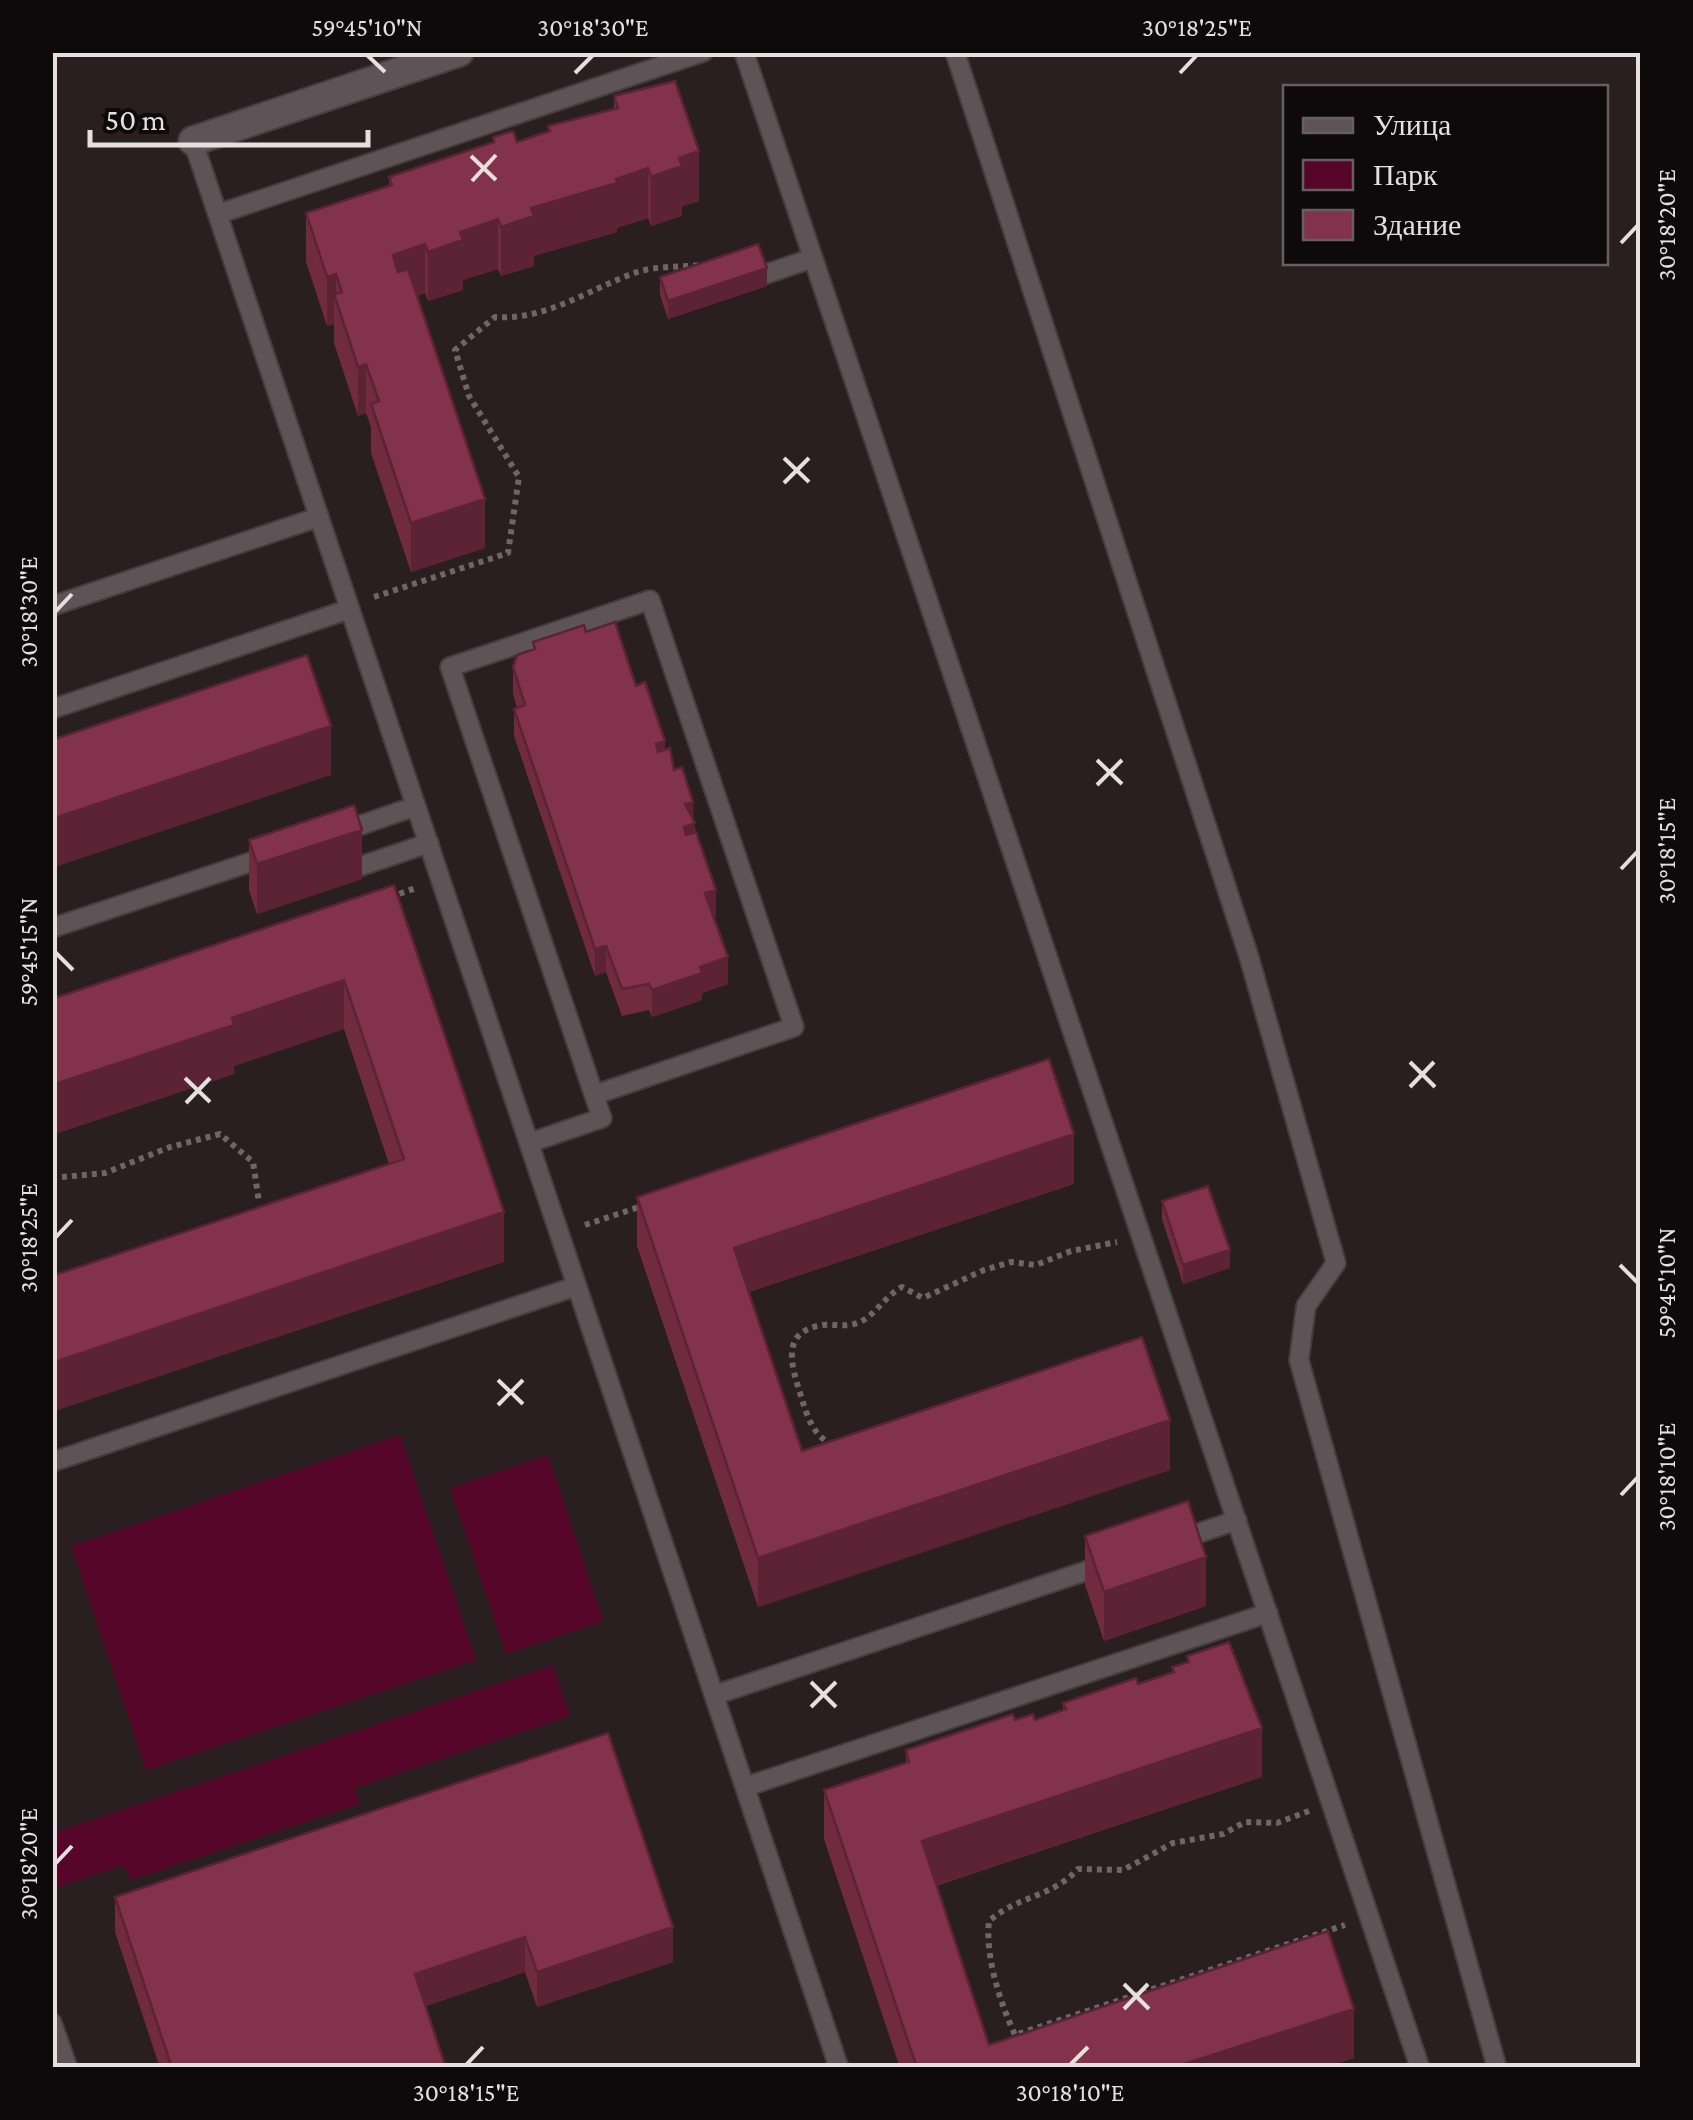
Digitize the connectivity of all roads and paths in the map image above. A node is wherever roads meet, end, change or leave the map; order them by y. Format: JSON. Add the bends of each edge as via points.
{"nodes":[{"id":1,"x":459,"y":52,"type":"edge"},
{"id":2,"x":703,"y":52,"type":"edge"},
{"id":3,"x":744,"y":52,"type":"edge"},
{"id":4,"x":955,"y":52,"type":"edge"},
{"id":5,"x":193,"y":141,"type":"joint"},
{"id":6,"x":218,"y":214,"type":"junction"},
{"id":7,"x":813,"y":258,"type":"junction"},
{"id":8,"x":711,"y":264,"type":"edge"},
{"id":9,"x":763,"y":274,"type":"edge"},
{"id":10,"x":319,"y":516,"type":"junction"},
{"id":11,"x":52,"y":606,"type":"edge"},
{"id":12,"x":349,"y":608,"type":"junction"},
{"id":13,"x":52,"y":709,"type":"edge"},
{"id":14,"x":416,"y":806,"type":"junction"},
{"id":15,"x":326,"y":837,"type":"edge"},
{"id":16,"x":428,"y":843,"type":"junction"},
{"id":17,"x":289,"y":849,"type":"edge"},
{"id":18,"x":358,"y":866,"type":"edge"},
{"id":19,"x":441,"y":880,"type":"junction"},
{"id":20,"x":386,"y":898,"type":"edge"},
{"id":21,"x":52,"y":928,"type":"edge"},
{"id":22,"x":594,"y":1095,"type":"junction"},
{"id":23,"x":529,"y":1143,"type":"junction"},
{"id":24,"x":52,"y":1178,"type":"edge"},
{"id":25,"x":259,"y":1202,"type":"edge"},
{"id":26,"x":653,"y":1203,"type":"edge"},
{"id":27,"x":560,"y":1234,"type":"junction"},
{"id":28,"x":1142,"y":1238,"type":"junction"},
{"id":29,"x":578,"y":1286,"type":"junction"},
{"id":30,"x":842,"y":1449,"type":"edge"},
{"id":31,"x":52,"y":1462,"type":"edge"},
{"id":32,"x":1237,"y":1520,"type":"junction"},
{"id":33,"x":1162,"y":1545,"type":"edge"},
{"id":34,"x":1125,"y":1558,"type":"edge"},
{"id":35,"x":1268,"y":1613,"type":"junction"},
{"id":36,"x":714,"y":1695,"type":"junction"},
{"id":37,"x":745,"y":1788,"type":"junction"},
{"id":38,"x":1331,"y":1803,"type":"junction"},
{"id":39,"x":1370,"y":1917,"type":"junction"},
{"id":40,"x":52,"y":2023,"type":"edge"},
{"id":41,"x":68,"y":2068,"type":"edge"},
{"id":42,"x":839,"y":2068,"type":"edge"},
{"id":43,"x":1420,"y":2068,"type":"edge"},
{"id":44,"x":1497,"y":2068,"type":"edge"}],
"edges":[{"from":1,"to":5,"type":"street"},
{"from":2,"to":6,"type":"lane"},
{"from":3,"to":7,"type":"lane"},
{"from":4,"to":44,"type":"lane","via":[[1248,957],[1336,1263],[1306,1306],[1299,1360]]},
{"from":5,"to":6,"type":"lane"},
{"from":6,"to":10,"type":"lane"},
{"from":7,"to":9,"type":"lane"},
{"from":7,"to":28,"type":"lane"},
{"from":8,"to":12,"type":"path","via":[[641,270],[559,306],[495,318],[455,350],[469,396],[519,478],[508,553]]},
{"from":10,"to":11,"type":"lane"},
{"from":10,"to":12,"type":"lane"},
{"from":12,"to":13,"type":"lane"},
{"from":12,"to":14,"type":"lane"},
{"from":14,"to":15,"type":"lane"},
{"from":14,"to":16,"type":"lane"},
{"from":16,"to":18,"type":"lane"},
{"from":16,"to":19,"type":"lane"},
{"from":17,"to":21,"type":"lane"},
{"from":19,"to":20,"type":"path"},
{"from":19,"to":23,"type":"lane"},
{"from":22,"to":22,"type":"lane","via":[[794,1028],[650,600],[450,667]]},
{"from":22,"to":23,"type":"lane","via":[[602,1118]]},
{"from":23,"to":27,"type":"lane"},
{"from":24,"to":25,"type":"path","via":[[105,1173],[220,1134],[253,1162]]},
{"from":26,"to":27,"type":"path"},
{"from":27,"to":29,"type":"lane"},
{"from":28,"to":30,"type":"path","via":[[1036,1264],[1010,1262],[923,1298],[902,1288],[856,1324],[806,1328],[793,1340],[790,1358],[808,1421],[823,1441]]},
{"from":28,"to":32,"type":"lane"},
{"from":29,"to":31,"type":"lane"},
{"from":29,"to":36,"type":"lane"},
{"from":32,"to":33,"type":"lane"},
{"from":32,"to":35,"type":"lane"},
{"from":34,"to":36,"type":"lane"},
{"from":35,"to":37,"type":"lane"},
{"from":35,"to":38,"type":"lane"},
{"from":36,"to":37,"type":"lane"},
{"from":37,"to":42,"type":"lane"},
{"from":38,"to":39,"type":"lane"},
{"from":38,"to":39,"type":"path","via":[[1277,1823],[1245,1822],[1223,1834],[1173,1843],[1123,1870],[1078,1868],[1060,1888],[1008,1904],[989,1921],[986,1943],[1003,2010],[1015,2035]]},
{"from":39,"to":43,"type":"lane"},
{"from":40,"to":41,"type":"lane"}]}
